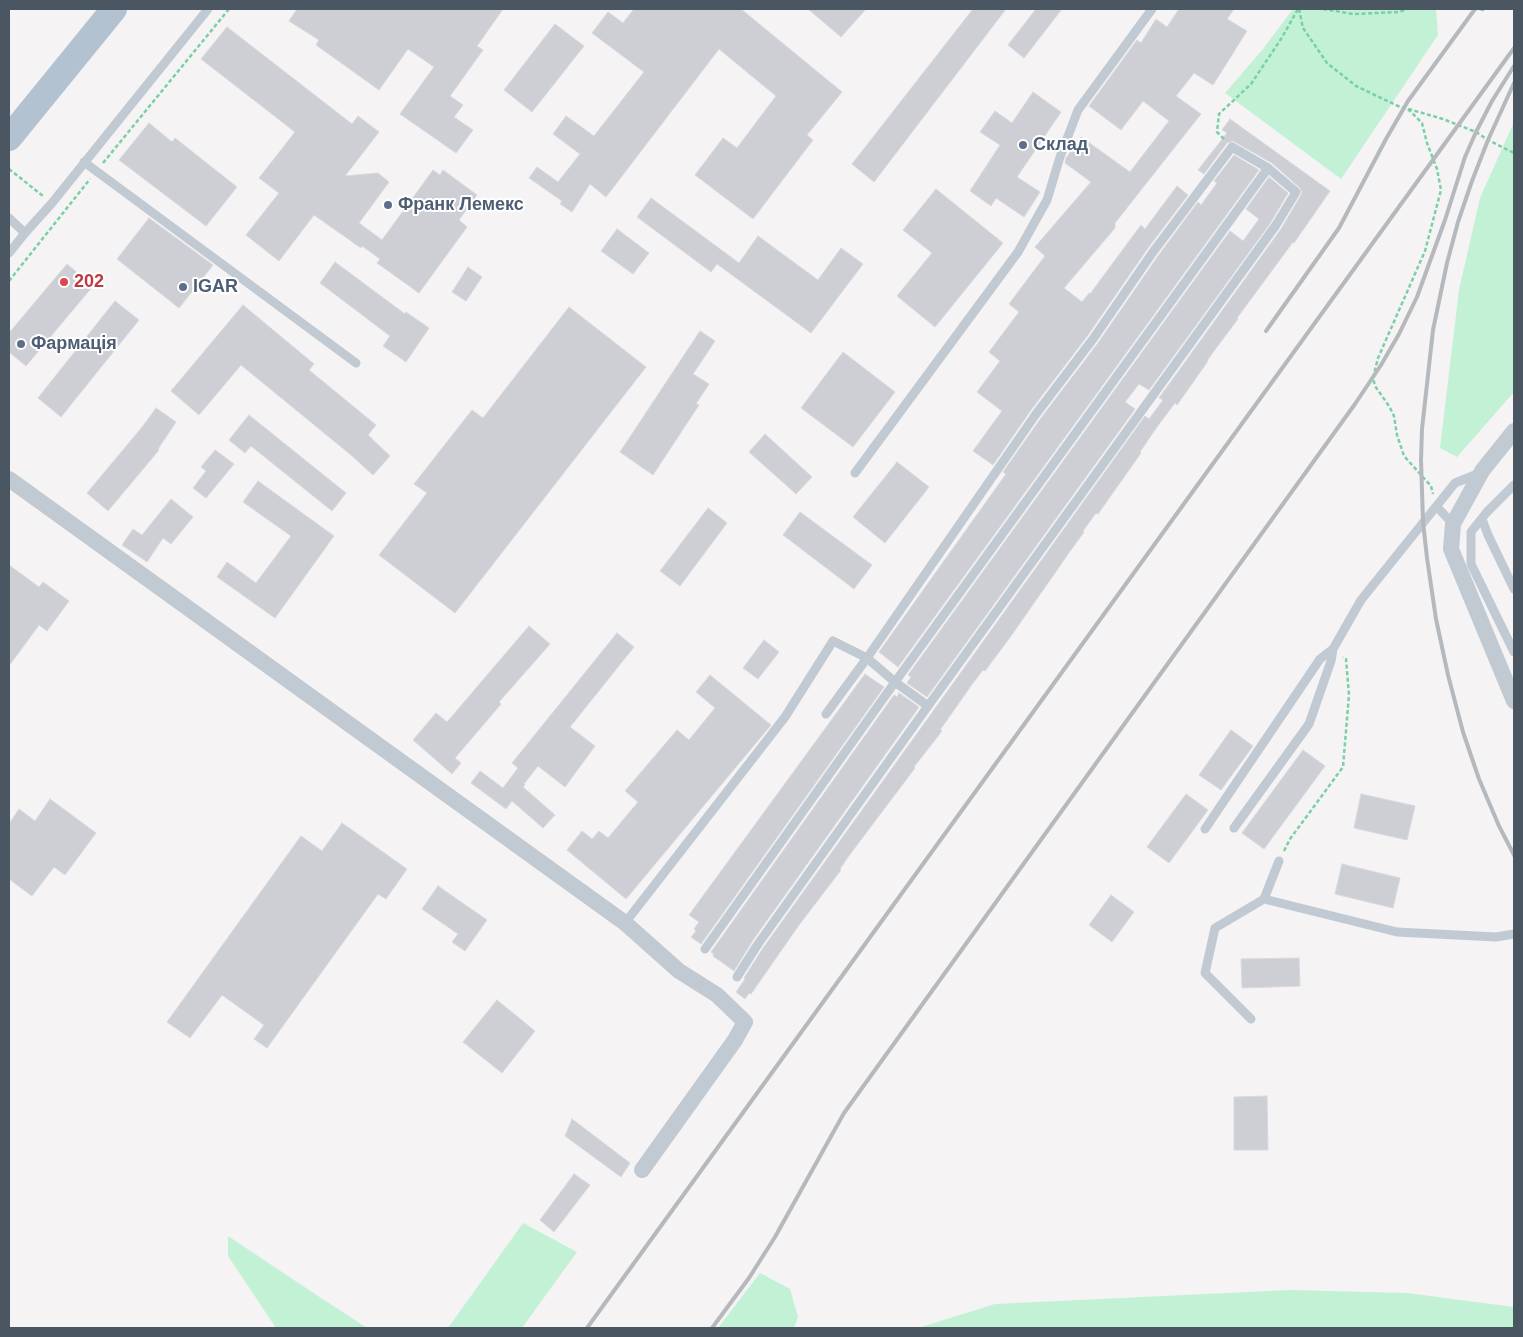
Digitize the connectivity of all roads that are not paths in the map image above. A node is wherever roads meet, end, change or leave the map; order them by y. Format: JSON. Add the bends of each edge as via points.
{"nodes":[{"id":1,"x":114,"y":9,"type":"edge"},
{"id":2,"x":208,"y":9,"type":"edge"},
{"id":3,"x":1152,"y":9,"type":"edge"},
{"id":4,"x":9,"y":138,"type":"edge"},
{"id":5,"x":84,"y":162,"type":"junction"},
{"id":6,"x":1268,"y":168,"type":"junction"},
{"id":7,"x":9,"y":218,"type":"edge"},
{"id":8,"x":25,"y":232,"type":"junction"},
{"id":9,"x":9,"y":253,"type":"edge"},
{"id":10,"x":356,"y":363,"type":"dead end"},
{"id":11,"x":1514,"y":431,"type":"edge"},
{"id":12,"x":1482,"y":472,"type":"junction"},
{"id":13,"x":855,"y":473,"type":"dead end"},
{"id":14,"x":9,"y":479,"type":"edge"},
{"id":15,"x":1514,"y":484,"type":"edge"},
{"id":16,"x":1437,"y":508,"type":"junction"},
{"id":17,"x":1482,"y":519,"type":"junction"},
{"id":18,"x":1453,"y":524,"type":"junction"},
{"id":19,"x":1514,"y":589,"type":"edge"},
{"id":20,"x":1333,"y":649,"type":"junction"},
{"id":21,"x":1514,"y":652,"type":"edge"},
{"id":22,"x":867,"y":658,"type":"junction"},
{"id":23,"x":895,"y":682,"type":"junction"},
{"id":24,"x":1514,"y":701,"type":"edge"},
{"id":25,"x":928,"y":706,"type":"junction"},
{"id":26,"x":826,"y":714,"type":"dead end"},
{"id":27,"x":1234,"y":828,"type":"dead end"},
{"id":28,"x":1205,"y":829,"type":"dead end"},
{"id":29,"x":1279,"y":861,"type":"road end"},
{"id":30,"x":1264,"y":899,"type":"junction"},
{"id":31,"x":626,"y":923,"type":"junction"},
{"id":32,"x":1514,"y":934,"type":"edge"},
{"id":33,"x":705,"y":949,"type":"dead end"},
{"id":34,"x":737,"y":977,"type":"dead end"},
{"id":35,"x":1251,"y":1019,"type":"dead end"},
{"id":36,"x":642,"y":1170,"type":"dead end"}],
"edges":[{"from":1,"to":4,"type":"main road"},
{"from":2,"to":5,"type":"lane"},
{"from":3,"to":13,"type":"lane","via":[[1078,110],[1047,200],[1018,252]]},
{"from":5,"to":8,"type":"lane"},
{"from":5,"to":10,"type":"lane"},
{"from":6,"to":22,"type":"lane","via":[[1232,148],[1036,414]]},
{"from":6,"to":23,"type":"lane"},
{"from":6,"to":25,"type":"lane","via":[[1296,192],[1276,225]]},
{"from":7,"to":8,"type":"lane"},
{"from":8,"to":9,"type":"lane"},
{"from":11,"to":12,"type":"street"},
{"from":12,"to":16,"type":"lane","via":[[1455,483]]},
{"from":12,"to":18,"type":"street"},
{"from":14,"to":31,"type":"street"},
{"from":15,"to":17,"type":"lane"},
{"from":16,"to":18,"type":"lane"},
{"from":16,"to":20,"type":"lane","via":[[1362,600]]},
{"from":17,"to":19,"type":"lane"},
{"from":17,"to":21,"type":"lane","via":[[1471,532],[1471,564]]},
{"from":18,"to":24,"type":"street","via":[[1451,549]]},
{"from":20,"to":27,"type":"lane","via":[[1310,724]]},
{"from":20,"to":28,"type":"lane","via":[[1320,659]]},
{"from":22,"to":23,"type":"lane"},
{"from":22,"to":26,"type":"lane"},
{"from":22,"to":31,"type":"lane","via":[[833,641],[785,717]]},
{"from":23,"to":25,"type":"lane"},
{"from":23,"to":33,"type":"lane"},
{"from":25,"to":34,"type":"lane"},
{"from":29,"to":30,"type":"lane"},
{"from":30,"to":32,"type":"lane","via":[[1398,932],[1496,937]]},
{"from":30,"to":35,"type":"lane","via":[[1215,928],[1205,973]]},
{"from":31,"to":36,"type":"street","via":[[678,971],[717,996],[745,1022],[736,1040]]}]}
